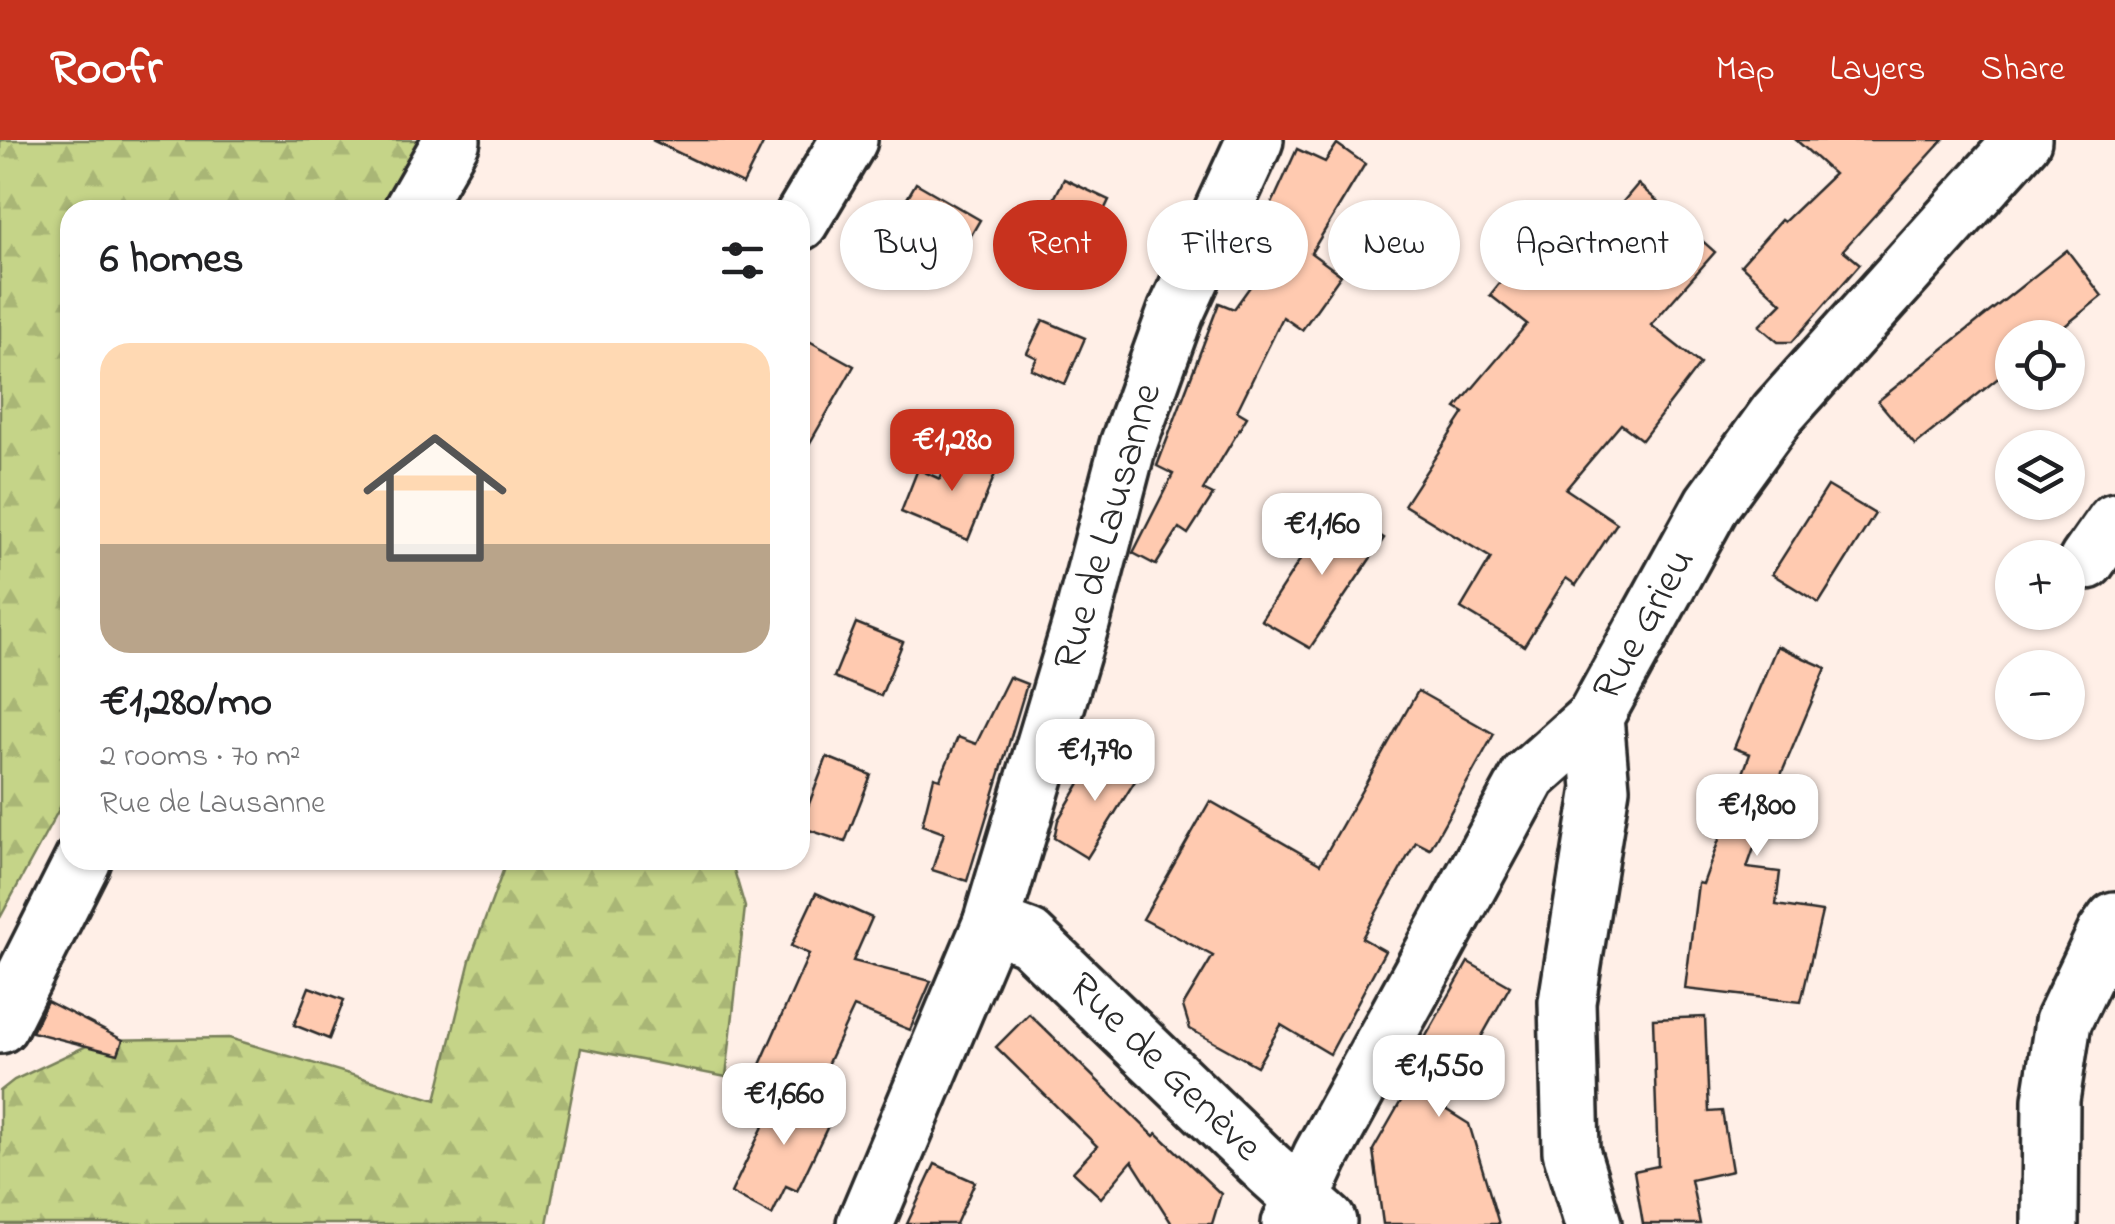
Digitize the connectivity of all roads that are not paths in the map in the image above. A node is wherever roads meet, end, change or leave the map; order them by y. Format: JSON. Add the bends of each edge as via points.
{"nodes":[{"id":1,"x":452,"y":140,"type":"edge"},
{"id":2,"x":849,"y":140,"type":"edge"},
{"id":3,"x":1255,"y":140,"type":"edge"},
{"id":4,"x":2023,"y":140,"type":"edge"},
{"id":5,"x":418,"y":200,"type":"edge"},
{"id":6,"x":810,"y":205,"type":"edge"},
{"id":7,"x":1595,"y":718,"type":"junction"},
{"id":8,"x":78,"y":870,"type":"edge"},
{"id":9,"x":2115,"y":920,"type":"edge"},
{"id":10,"x":991,"y":924,"type":"junction"},
{"id":11,"x":0,"y":1025,"type":"edge"},
{"id":12,"x":1308,"y":1215,"type":"edge"},
{"id":13,"x":865,"y":1224,"type":"edge"},
{"id":14,"x":1593,"y":1224,"type":"edge"},
{"id":15,"x":2050,"y":1224,"type":"edge"}],
"edges":[{"from":1,"to":5,"type":"street"},
{"from":2,"to":6,"type":"street"},
{"from":3,"to":10,"type":"street","name":"Rue de Lausanne","via":[[1176,312],[1128,445]]},
{"from":4,"to":7,"type":"street","name":"Rue Grieu","via":[[1778,413],[1712,504]]},
{"from":7,"to":12,"type":"street","via":[[1529,776],[1321,1156]]},
{"from":7,"to":14,"type":"street","name":"Rue Grieu","via":[[1601,788],[1566,1002],[1572,1151]]},
{"from":8,"to":11,"type":"street"},
{"from":9,"to":15,"type":"street","via":[[2063,1022],[2051,1100]]},
{"from":10,"to":12,"type":"street","name":"Rue de Genève","via":[[1029,938]]},
{"from":10,"to":13,"type":"street","name":"Rue de Lausanne"}]}
